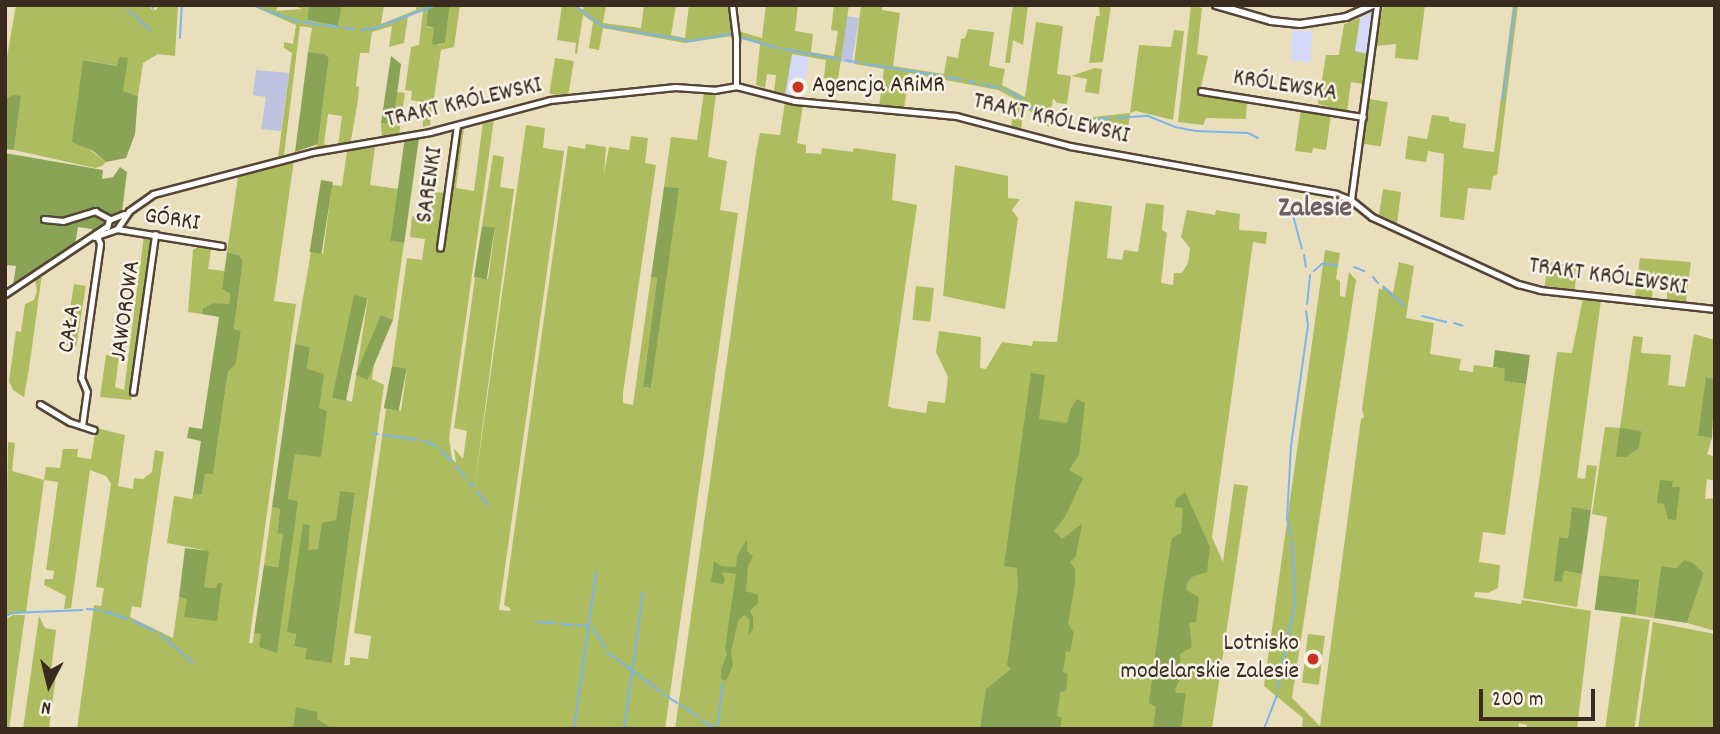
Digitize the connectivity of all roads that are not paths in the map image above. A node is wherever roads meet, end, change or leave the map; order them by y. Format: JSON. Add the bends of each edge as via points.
{"nodes":[{"id":1,"x":732,"y":5,"type":"edge"},
{"id":2,"x":1216,"y":5,"type":"edge"},
{"id":3,"x":1375,"y":5,"type":"edge"},
{"id":4,"x":736,"y":86,"type":"junction"},
{"id":5,"x":1201,"y":91,"type":"dead end"},
{"id":6,"x":1363,"y":117,"type":"junction"},
{"id":7,"x":457,"y":126,"type":"junction"},
{"id":8,"x":1351,"y":200,"type":"junction"},
{"id":9,"x":44,"y":219,"type":"dead end"},
{"id":10,"x":112,"y":224,"type":"junction"},
{"id":11,"x":155,"y":235,"type":"junction"},
{"id":12,"x":95,"y":237,"type":"junction"},
{"id":13,"x":222,"y":246,"type":"dead end"},
{"id":14,"x":440,"y":248,"type":"dead end"},
{"id":15,"x":5,"y":294,"type":"edge"},
{"id":16,"x":1715,"y":309,"type":"edge"},
{"id":17,"x":133,"y":392,"type":"dead end"},
{"id":18,"x":40,"y":404,"type":"dead end"},
{"id":19,"x":82,"y":425,"type":"junction"},
{"id":20,"x":94,"y":430,"type":"dead end"}],
"edges":[{"from":1,"to":4,"type":"street"},
{"from":2,"to":3,"type":"main road","via":[[1300,24],[1346,17]]},
{"from":3,"to":6,"type":"street"},
{"from":4,"to":7,"type":"street","name":"TRAKT KRÓLEWSKI","via":[[550,100]]},
{"from":4,"to":8,"type":"street","name":"TRAKT KRÓLEWSKI","via":[[795,101],[956,116],[1070,146]]},
{"from":5,"to":6,"type":"street","name":"KRÓLEWSKA"},
{"from":6,"to":8,"type":"street"},
{"from":7,"to":10,"type":"street","name":"TRAKT KRÓLEWSKI","via":[[313,152],[153,194]]},
{"from":7,"to":14,"type":"street","name":"SARENKI"},
{"from":8,"to":16,"type":"street","name":"TRAKT KRÓLEWSKI","via":[[1372,217],[1518,284]]},
{"from":9,"to":10,"type":"street","name":"GÓRKI","via":[[63,221],[91,212]]},
{"from":10,"to":11,"type":"street","name":"GÓRKI"},
{"from":10,"to":12,"type":"street","name":"TRAKT KRÓLEWSKI"},
{"from":11,"to":13,"type":"street","name":"GÓRKI"},
{"from":11,"to":17,"type":"street","name":"JAWOROWA"},
{"from":12,"to":15,"type":"street","name":"TRAKT KRÓLEWSKI"},
{"from":12,"to":19,"type":"street","name":"CAŁA","via":[[100,244],[81,379],[87,392]]},
{"from":18,"to":19,"type":"street"},
{"from":19,"to":20,"type":"street"}]}
